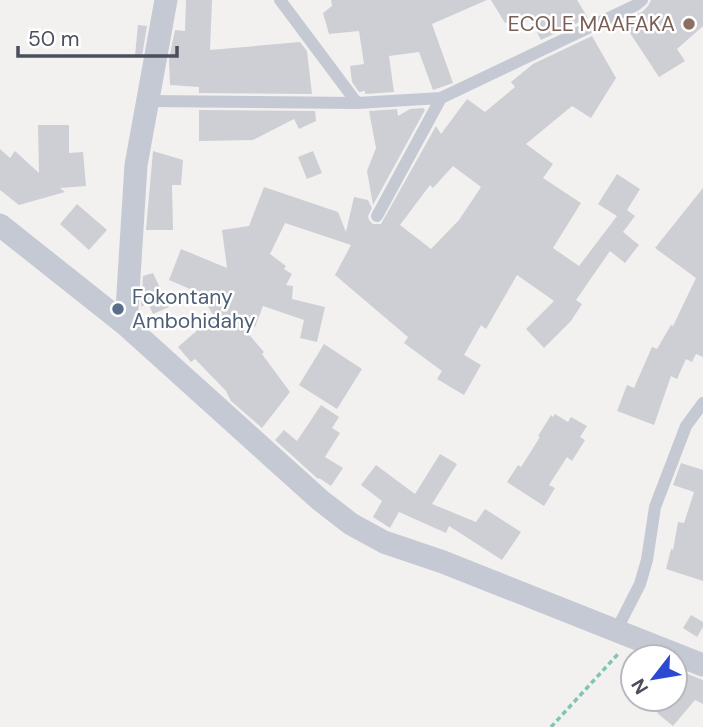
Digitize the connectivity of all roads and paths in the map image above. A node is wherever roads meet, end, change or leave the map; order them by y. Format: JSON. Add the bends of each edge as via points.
{"nodes":[{"id":1,"x":166,"y":0,"type":"edge"},
{"id":2,"x":280,"y":0,"type":"edge"},
{"id":3,"x":642,"y":0,"type":"edge"},
{"id":4,"x":441,"y":98,"type":"junction"},
{"id":5,"x":149,"y":101,"type":"junction"},
{"id":6,"x":357,"y":103,"type":"junction"},
{"id":7,"x":377,"y":216,"type":"dead end"},
{"id":8,"x":0,"y":225,"type":"edge"},
{"id":9,"x":126,"y":324,"type":"junction"},
{"id":10,"x":703,"y":403,"type":"edge"},
{"id":11,"x":624,"y":635,"type":"junction"},
{"id":12,"x":703,"y":665,"type":"edge"},
{"id":13,"x":551,"y":727,"type":"edge"}],
"edges":[{"from":1,"to":5,"type":"street"},
{"from":2,"to":6,"type":"lane"},
{"from":3,"to":4,"type":"lane"},
{"from":4,"to":6,"type":"lane"},
{"from":4,"to":7,"type":"lane"},
{"from":5,"to":6,"type":"lane"},
{"from":5,"to":9,"type":"street","via":[[136,165]]},
{"from":8,"to":9,"type":"street"},
{"from":9,"to":11,"type":"street","via":[[351,524],[384,542]]},
{"from":10,"to":11,"type":"lane","via":[[686,426],[655,507],[647,560]]},
{"from":11,"to":12,"type":"street"},
{"from":11,"to":13,"type":"path"}]}
